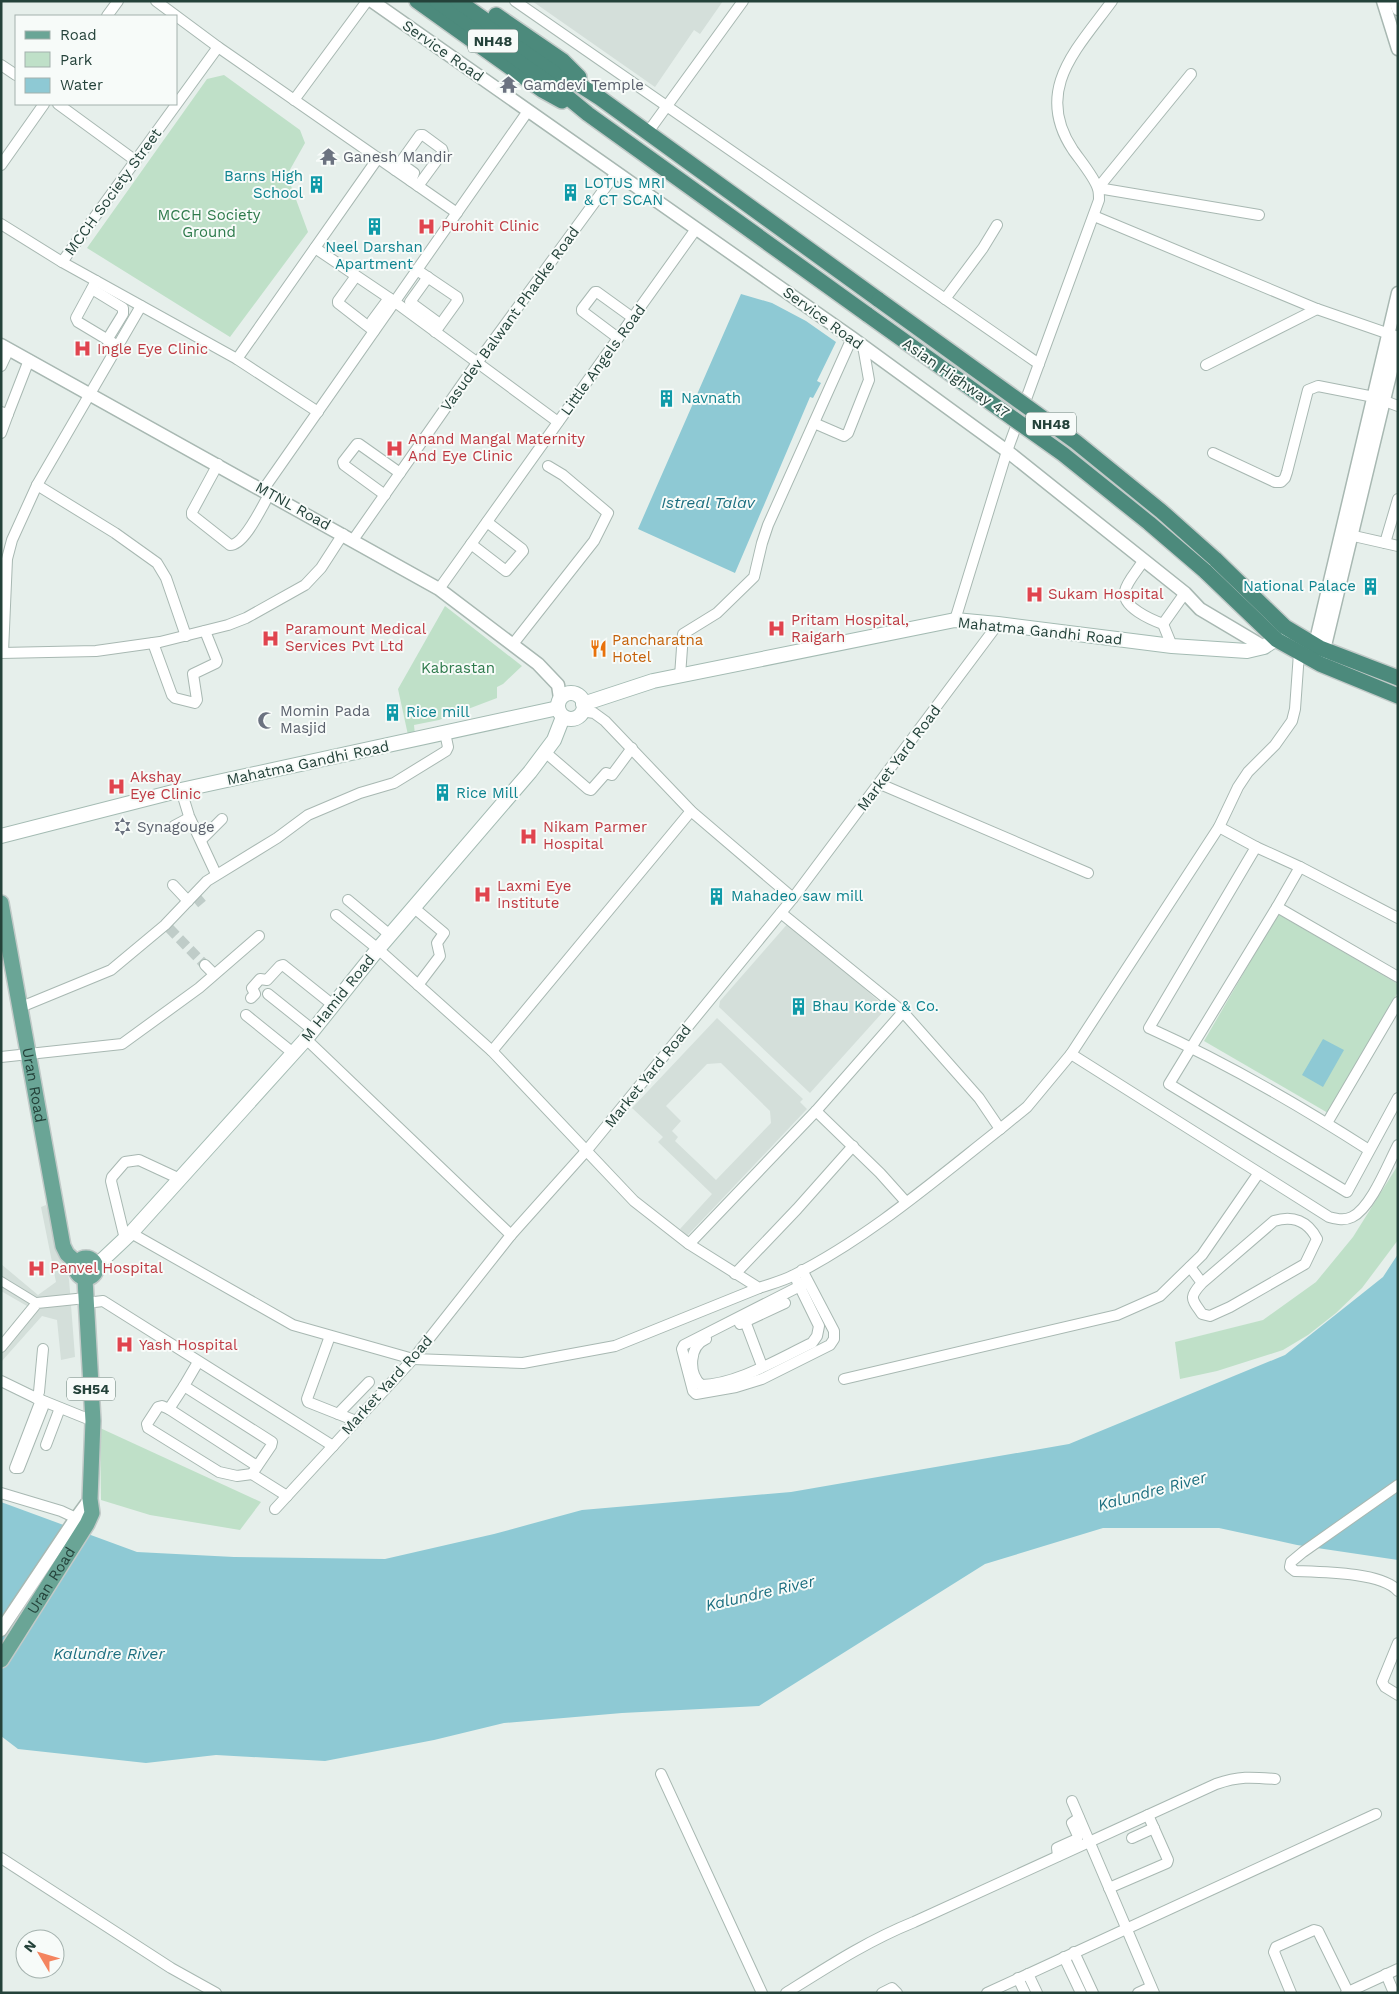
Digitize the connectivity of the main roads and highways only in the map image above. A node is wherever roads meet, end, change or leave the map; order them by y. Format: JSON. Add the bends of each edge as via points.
{"nodes":[{"id":1,"x":417,"y":1,"type":"edge"},
{"id":2,"x":437,"y":1,"type":"edge"},
{"id":3,"x":458,"y":1,"type":"edge"},
{"id":4,"x":475,"y":1,"type":"edge"},
{"id":5,"x":552,"y":76,"type":"junction"},
{"id":6,"x":600,"y":98,"type":"junction"},
{"id":7,"x":588,"y":114,"type":"junction"},
{"id":8,"x":1290,"y":630,"type":"junction"},
{"id":9,"x":1270,"y":644,"type":"junction"},
{"id":10,"x":1314,"y":655,"type":"junction"},
{"id":11,"x":1398,"y":678,"type":"edge"},
{"id":12,"x":1398,"y":696,"type":"edge"},
{"id":13,"x":560,"y":707,"type":"junction"},
{"id":14,"x":583,"y":707,"type":"junction"},
{"id":15,"x":1,"y":836,"type":"edge"},
{"id":16,"x":1,"y":903,"type":"edge"},
{"id":17,"x":6,"y":959,"type":"edge"},
{"id":18,"x":78,"y":1263,"type":"junction"},
{"id":19,"x":96,"y":1266,"type":"junction"},
{"id":20,"x":85,"y":1278,"type":"junction"},
{"id":21,"x":1,"y":1660,"type":"edge"}],
"edges":[{"from":1,"to":7,"type":"highway","via":[[542,90]]},
{"from":2,"to":5,"type":"highway","number":"NH48"},
{"from":3,"to":5,"type":"highway","number":"NH48"},
{"from":4,"to":6,"type":"highway","via":[[563,61]]},
{"from":5,"to":6,"type":"highway","number":"NH48"},
{"from":5,"to":7,"type":"highway","number":"NH48"},
{"from":6,"to":8,"type":"highway","name":"Asian Highway 47","number":"NH48","bridge":true,"via":[[1076,442],[1161,510]]},
{"from":7,"to":9,"type":"highway","name":"Asian Highway 47","number":"NH48","bridge":true,"via":[[1063,454],[1205,571]]},
{"from":8,"to":9,"type":"main road"},
{"from":8,"to":10,"type":"highway","name":"Asian Highway 47","number":"NH48"},
{"from":9,"to":10,"type":"highway","name":"Asian Highway 47","number":"NH48"},
{"from":9,"to":14,"type":"main road","name":"Mahatma Gandhi Road","via":[[1247,651],[1172,646],[955,620],[653,681]]},
{"from":10,"to":11,"type":"highway","number":"NH48"},
{"from":10,"to":12,"type":"highway","number":"NH48"},
{"from":13,"to":14,"type":"main road","name":"Mahatma Gandhi Road","via":[[574,718]]},
{"from":13,"to":14,"type":"main road","via":[[572,693],[579,696]]},
{"from":13,"to":15,"type":"main road","name":"Mahatma Gandhi Road","via":[[181,790]]},
{"from":13,"to":19,"type":"main road","name":"M Hamid Road","via":[[554,740],[545,752],[310,1034],[128,1236]]},
{"from":16,"to":17,"type":"main road","name":"Uran Road"},
{"from":17,"to":18,"type":"main road","name":"Uran Road","via":[[20,1007],[64,1246],[67,1254]]},
{"from":18,"to":19,"type":"main road","via":[[88,1258]]},
{"from":18,"to":20,"type":"main road","name":"Uran Road","number":"SH54","via":[[76,1271]]},
{"from":19,"to":20,"type":"main road","via":[[93,1276]]},
{"from":20,"to":21,"type":"main road","name":"Uran Road","number":"SH54","via":[[93,1421],[92,1513],[79,1521]]}]}
